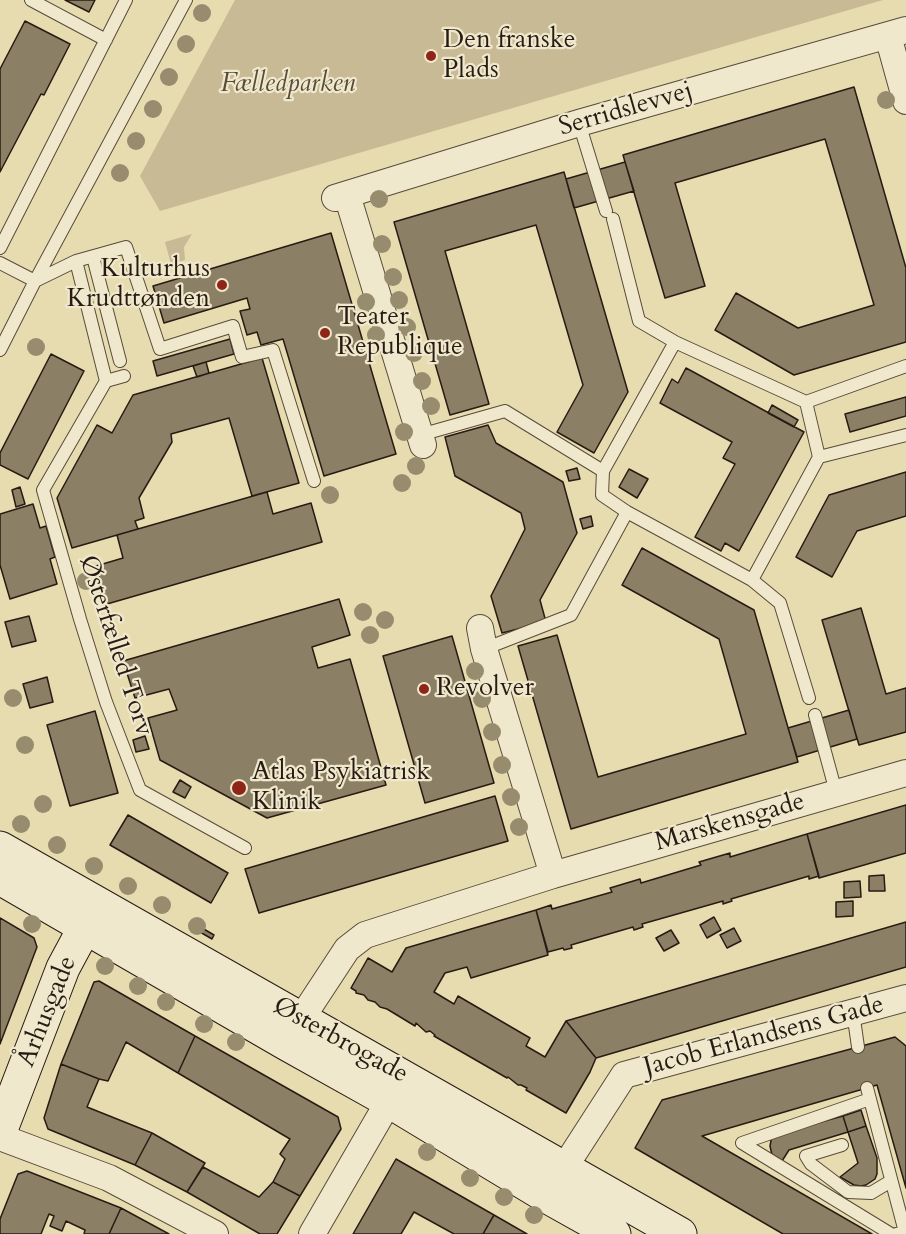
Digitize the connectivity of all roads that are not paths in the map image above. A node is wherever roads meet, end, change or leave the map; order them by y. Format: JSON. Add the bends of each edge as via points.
{"nodes":[{"id":1,"x":31,"y":0,"type":"edge"},
{"id":2,"x":126,"y":0,"type":"edge"},
{"id":3,"x":186,"y":0,"type":"edge"},
{"id":4,"x":897,"y":33,"type":"edge"},
{"id":5,"x":106,"y":39,"type":"junction"},
{"id":6,"x":906,"y":101,"type":"edge"},
{"id":7,"x":579,"y":123,"type":"junction"},
{"id":8,"x":0,"y":248,"type":"edge"},
{"id":9,"x":93,"y":257,"type":"junction"},
{"id":10,"x":76,"y":261,"type":"junction"},
{"id":11,"x":0,"y":263,"type":"edge"},
{"id":12,"x":35,"y":281,"type":"junction"},
{"id":13,"x":675,"y":342,"type":"junction"},
{"id":14,"x":0,"y":350,"type":"edge"},
{"id":15,"x":120,"y":361,"type":"dead end"},
{"id":16,"x":906,"y":366,"type":"edge"},
{"id":17,"x":124,"y":376,"type":"dead end"},
{"id":18,"x":106,"y":381,"type":"junction"},
{"id":19,"x":806,"y":402,"type":"junction"},
{"id":20,"x":906,"y":435,"type":"edge"},
{"id":21,"x":421,"y":440,"type":"joint"},
{"id":22,"x":819,"y":457,"type":"junction"},
{"id":23,"x":603,"y":471,"type":"junction"},
{"id":24,"x":314,"y":481,"type":"dead end"},
{"id":25,"x":627,"y":512,"type":"junction"},
{"id":26,"x":752,"y":580,"type":"junction"},
{"id":27,"x":482,"y":639,"type":"joint"},
{"id":28,"x":809,"y":698,"type":"dead end"},
{"id":29,"x":815,"y":715,"type":"dead end"},
{"id":30,"x":906,"y":772,"type":"edge"},
{"id":31,"x":836,"y":792,"type":"junction"},
{"id":32,"x":0,"y":848,"type":"edge"},
{"id":33,"x":245,"y":848,"type":"dead end"},
{"id":34,"x":553,"y":875,"type":"junction"},
{"id":35,"x":0,"y":878,"type":"edge"},
{"id":36,"x":85,"y":927,"type":"junction"},
{"id":37,"x":906,"y":998,"type":"edge"},
{"id":38,"x":853,"y":1012,"type":"junction"},
{"id":39,"x":294,"y":1032,"type":"junction"},
{"id":40,"x":858,"y":1047,"type":"dead end"},
{"id":41,"x":396,"y":1089,"type":"junction"},
{"id":42,"x":0,"y":1132,"type":"edge"},
{"id":43,"x":0,"y":1137,"type":"edge"},
{"id":44,"x":842,"y":1144,"type":"dead end"},
{"id":45,"x":564,"y":1168,"type":"junction"},
{"id":46,"x":891,"y":1181,"type":"junction"},
{"id":47,"x":548,"y":1197,"type":"junction"},
{"id":48,"x":215,"y":1234,"type":"edge"},
{"id":49,"x":312,"y":1234,"type":"edge"},
{"id":50,"x":614,"y":1234,"type":"edge"},
{"id":51,"x":680,"y":1234,"type":"edge"},
{"id":52,"x":891,"y":1234,"type":"edge"},
{"id":53,"x":896,"y":1234,"type":"edge"}],
"edges":[{"from":1,"to":5,"type":"lane"},
{"from":2,"to":5,"type":"lane"},
{"from":3,"to":12,"type":"lane"},
{"from":4,"to":6,"type":"street"},
{"from":4,"to":7,"type":"street","name":"Serridslevvej"},
{"from":5,"to":8,"type":"lane"},
{"from":7,"to":13,"type":"lane","via":[[639,321]]},
{"from":7,"to":21,"type":"street","name":"Serridslevvej","via":[[341,196]]},
{"from":9,"to":10,"type":"lane"},
{"from":9,"to":15,"type":"lane"},
{"from":9,"to":24,"type":"lane","via":[[126,247],[160,350],[233,326],[242,357],[273,350]]},
{"from":10,"to":12,"type":"lane"},
{"from":10,"to":18,"type":"lane"},
{"from":11,"to":12,"type":"lane"},
{"from":12,"to":14,"type":"lane"},
{"from":13,"to":19,"type":"lane"},
{"from":13,"to":23,"type":"lane"},
{"from":16,"to":19,"type":"lane"},
{"from":17,"to":18,"type":"lane"},
{"from":18,"to":33,"type":"lane","name":"Østerfælled Torv","via":[[44,490],[106,702],[140,790]]},
{"from":19,"to":22,"type":"lane"},
{"from":20,"to":22,"type":"lane"},
{"from":21,"to":23,"type":"lane","via":[[505,411]]},
{"from":22,"to":26,"type":"lane"},
{"from":23,"to":25,"type":"lane","via":[[602,495]]},
{"from":25,"to":26,"type":"lane"},
{"from":25,"to":27,"type":"lane","via":[[571,615]]},
{"from":26,"to":28,"type":"lane","via":[[780,603]]},
{"from":27,"to":34,"type":"street"},
{"from":29,"to":31,"type":"lane"},
{"from":30,"to":31,"type":"street","name":"Marskensgade"},
{"from":31,"to":34,"type":"street","name":"Marskensgade"},
{"from":32,"to":39,"type":"street","name":"Østerbrogade"},
{"from":34,"to":39,"type":"street","name":"Marskensgade","via":[[365,935],[347,949]]},
{"from":35,"to":36,"type":"street","name":"Østerbrogade"},
{"from":36,"to":39,"type":"street","name":"Østerbrogade"},
{"from":36,"to":42,"type":"street","name":"Århusgade","via":[[63,968]]},
{"from":37,"to":38,"type":"street","name":"Jacob Erlandsens Gade"},
{"from":38,"to":40,"type":"lane"},
{"from":38,"to":45,"type":"street","name":"Jacob Erlandsens Gade","via":[[624,1075]]},
{"from":39,"to":41,"type":"street","name":"Østerbrogade"},
{"from":41,"to":45,"type":"street","name":"Østerbrogade"},
{"from":41,"to":47,"type":"street","name":"Østerbrogade"},
{"from":41,"to":49,"type":"street"},
{"from":43,"to":48,"type":"street","via":[[109,1178]]},
{"from":44,"to":46,"type":"lane","via":[[806,1156],[848,1192],[872,1193]]},
{"from":45,"to":47,"type":"street"},
{"from":45,"to":51,"type":"street","name":"Østerbrogade"},
{"from":46,"to":52,"type":"lane","via":[[869,1094],[742,1143]]},
{"from":46,"to":53,"type":"lane","via":[[905,1232]]},
{"from":47,"to":50,"type":"street","name":"Østerbrogade"}]}
